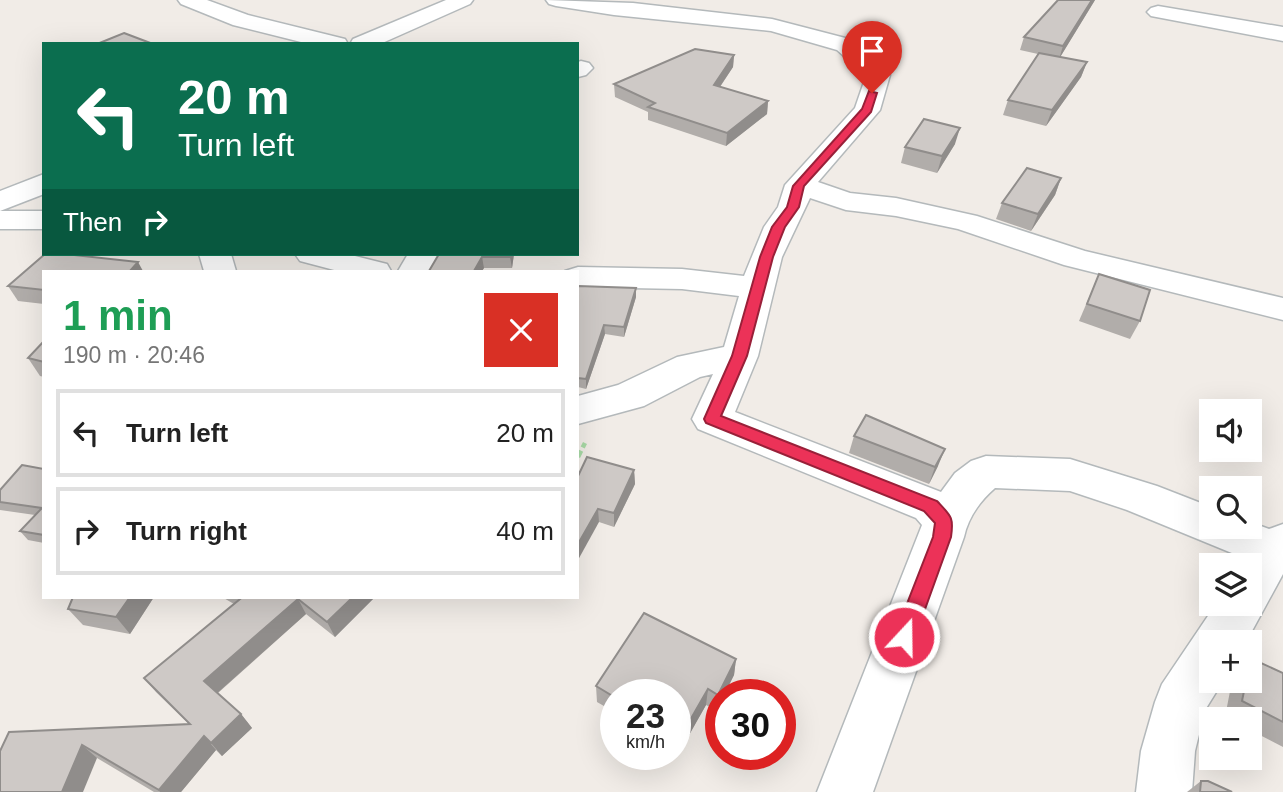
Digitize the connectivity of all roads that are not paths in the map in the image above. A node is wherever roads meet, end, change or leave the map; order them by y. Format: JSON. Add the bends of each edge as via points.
{"nodes":[{"id":1,"x":188,"y":0,"type":"edge"},
{"id":2,"x":463,"y":0,"type":"edge"},
{"id":3,"x":556,"y":0,"type":"edge"},
{"id":4,"x":242,"y":10,"type":"edge"},
{"id":5,"x":1158,"y":12,"type":"dead end"},
{"id":6,"x":1283,"y":34,"type":"edge"},
{"id":7,"x":331,"y":42,"type":"edge"},
{"id":8,"x":366,"y":42,"type":"edge"},
{"id":9,"x":42,"y":184,"type":"edge"},
{"id":10,"x":799,"y":186,"type":"junction"},
{"id":11,"x":0,"y":202,"type":"edge"},
{"id":12,"x":0,"y":220,"type":"edge"},
{"id":13,"x":42,"y":220,"type":"edge"},
{"id":14,"x":319,"y":256,"type":"edge"},
{"id":15,"x":371,"y":270,"type":"edge"},
{"id":16,"x":579,"y":277,"type":"edge"},
{"id":17,"x":759,"y":288,"type":"junction"},
{"id":18,"x":1283,"y":309,"type":"edge"},
{"id":19,"x":740,"y":356,"type":"junction"},
{"id":20,"x":579,"y":410,"type":"edge"},
{"id":21,"x":944,"y":521,"type":"junction"},
{"id":22,"x":1199,"y":521,"type":"edge"},
{"id":23,"x":1250,"y":539,"type":"edge"},
{"id":24,"x":1279,"y":549,"type":"edge"},
{"id":25,"x":1262,"y":575,"type":"edge"},
{"id":26,"x":1199,"y":673,"type":"edge"},
{"id":27,"x":851,"y":790,"type":"edge"},
{"id":28,"x":1164,"y":792,"type":"edge"}],
"edges":[{"from":1,"to":4,"type":"street"},
{"from":2,"to":8,"type":"street"},
{"from":3,"to":10,"type":"street","via":[[772,25],[845,46],[878,75],[867,110]]},
{"from":4,"to":7,"type":"street"},
{"from":5,"to":6,"type":"street"},
{"from":9,"to":11,"type":"street"},
{"from":10,"to":17,"type":"street","via":[[766,257]]},
{"from":10,"to":18,"type":"street","via":[[846,201],[966,222],[1075,258]]},
{"from":12,"to":13,"type":"street"},
{"from":14,"to":15,"type":"street"},
{"from":16,"to":17,"type":"street","via":[[682,279]]},
{"from":17,"to":19,"type":"street"},
{"from":19,"to":20,"type":"street","via":[[690,366],[630,396]]},
{"from":19,"to":21,"type":"street","via":[[712,419],[931,506]]},
{"from":21,"to":22,"type":"street","via":[[986,471],[1070,475]]},
{"from":21,"to":27,"type":"street"},
{"from":23,"to":24,"type":"street"},
{"from":24,"to":25,"type":"street"},
{"from":26,"to":28,"type":"street","via":[[1181,702],[1168,751]]}]}
